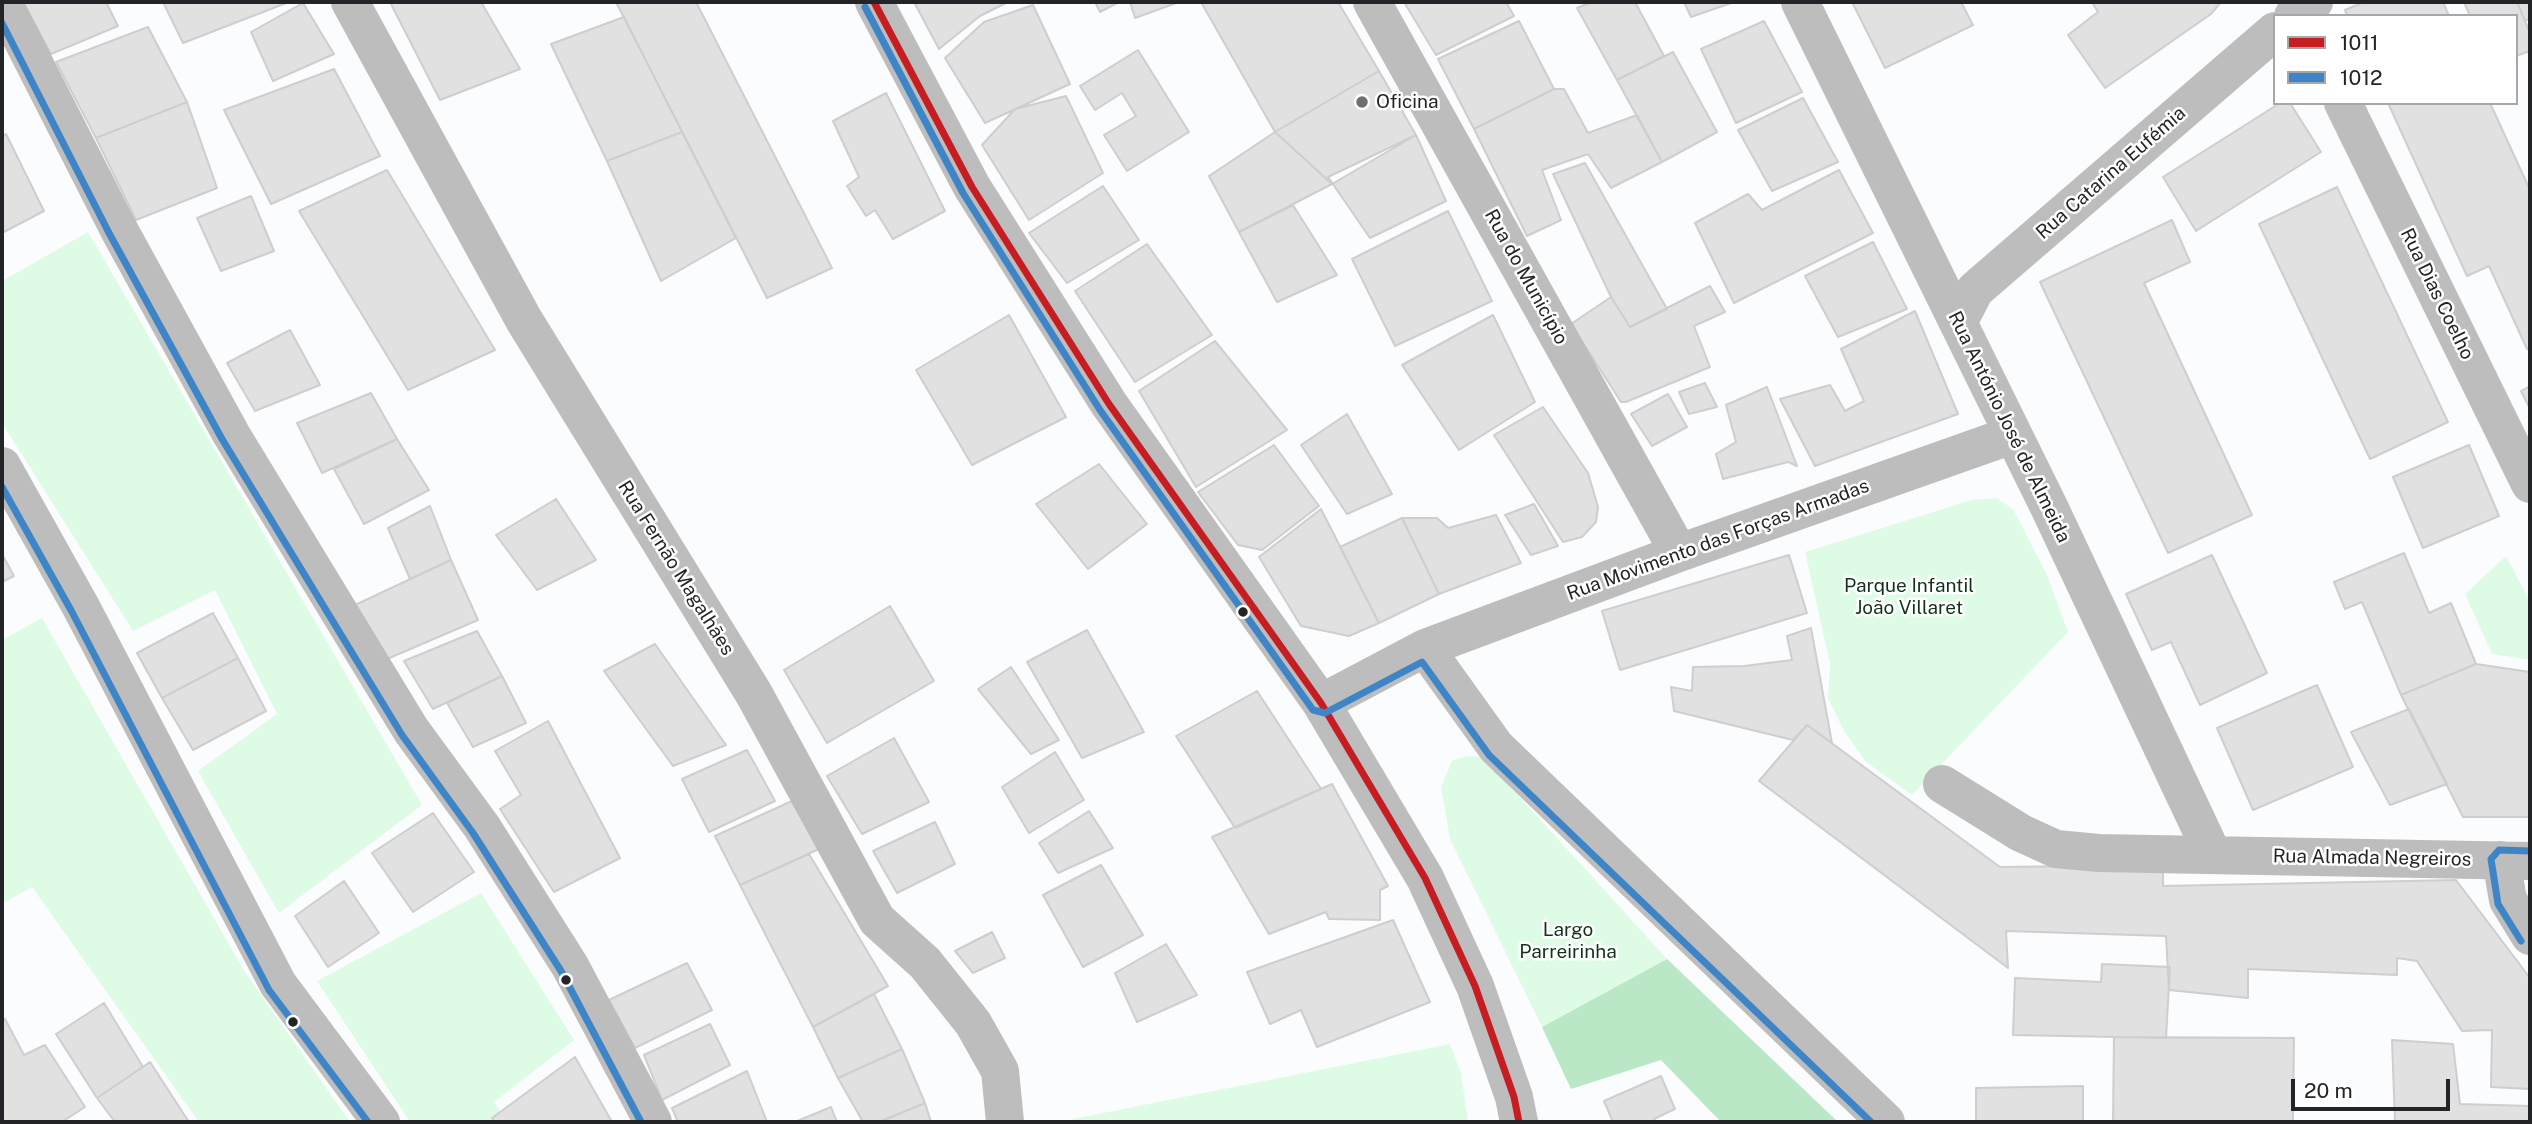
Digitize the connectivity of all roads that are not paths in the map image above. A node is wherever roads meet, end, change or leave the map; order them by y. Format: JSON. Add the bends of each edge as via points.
{"nodes":[{"id":1,"x":3,"y":2,"type":"edge"},
{"id":2,"x":350,"y":2,"type":"edge"},
{"id":3,"x":874,"y":2,"type":"edge"},
{"id":4,"x":1372,"y":2,"type":"edge"},
{"id":5,"x":1800,"y":2,"type":"edge"},
{"id":6,"x":2273,"y":32,"type":"edge"},
{"id":7,"x":2344,"y":105,"type":"edge"},
{"id":8,"x":1958,"y":323,"type":"junction"},
{"id":9,"x":2012,"y":435,"type":"junction"},
{"id":10,"x":2,"y":466,"type":"edge"},
{"id":11,"x":2530,"y":484,"type":"edge"},
{"id":12,"x":1679,"y":553,"type":"junction"},
{"id":13,"x":1425,"y":648,"type":"junction"},
{"id":14,"x":1321,"y":703,"type":"junction"},
{"id":15,"x":1942,"y":784,"type":"dead end"},
{"id":16,"x":2213,"y":855,"type":"junction"},
{"id":17,"x":2516,"y":861,"type":"edge"},
{"id":18,"x":2530,"y":936,"type":"edge"},
{"id":19,"x":381,"y":1122,"type":"edge"},
{"id":20,"x":653,"y":1122,"type":"edge"},
{"id":21,"x":1005,"y":1122,"type":"edge"},
{"id":22,"x":1519,"y":1122,"type":"edge"},
{"id":23,"x":1886,"y":1122,"type":"edge"}],
"edges":[{"from":1,"to":20,"type":"street","via":[[118,228],[231,434],[411,730],[481,827],[570,966]]},
{"from":2,"to":21,"type":"street","name":"Rua Fernão Magalhães","via":[[524,320],[754,694],[877,920],[925,963],[973,1023],[1000,1071]]},
{"from":3,"to":14,"type":"street","via":[[972,187],[1109,404]]},
{"from":4,"to":12,"type":"street","name":"Rua do Município"},
{"from":5,"to":8,"type":"street","name":"Rua António José de Almeida"},
{"from":6,"to":8,"type":"street","name":"Rua Catarina Eufémia","via":[[1975,290]]},
{"from":7,"to":11,"type":"street","name":"Rua Dias Coelho"},
{"from":8,"to":9,"type":"street","name":"Rua António José de Almeida"},
{"from":9,"to":12,"type":"street","name":"Rua Movimento das Forças Armadas"},
{"from":9,"to":16,"type":"street","name":"Rua António José de Almeida"},
{"from":10,"to":19,"type":"street","via":[[278,984]]},
{"from":12,"to":13,"type":"street","name":"Rua Movimento das Forças Armadas"},
{"from":13,"to":14,"type":"street","name":"Rua Movimento das Forças Armadas"},
{"from":13,"to":23,"type":"street","via":[[1496,747]]},
{"from":14,"to":22,"type":"street","via":[[1425,878],[1475,986]]},
{"from":15,"to":16,"type":"street","name":"Rua Almada Negreiros","via":[[2056,849]]},
{"from":16,"to":17,"type":"street","name":"Rua Almada Negreiros"},
{"from":17,"to":18,"type":"street","via":[[2508,900]]}]}
